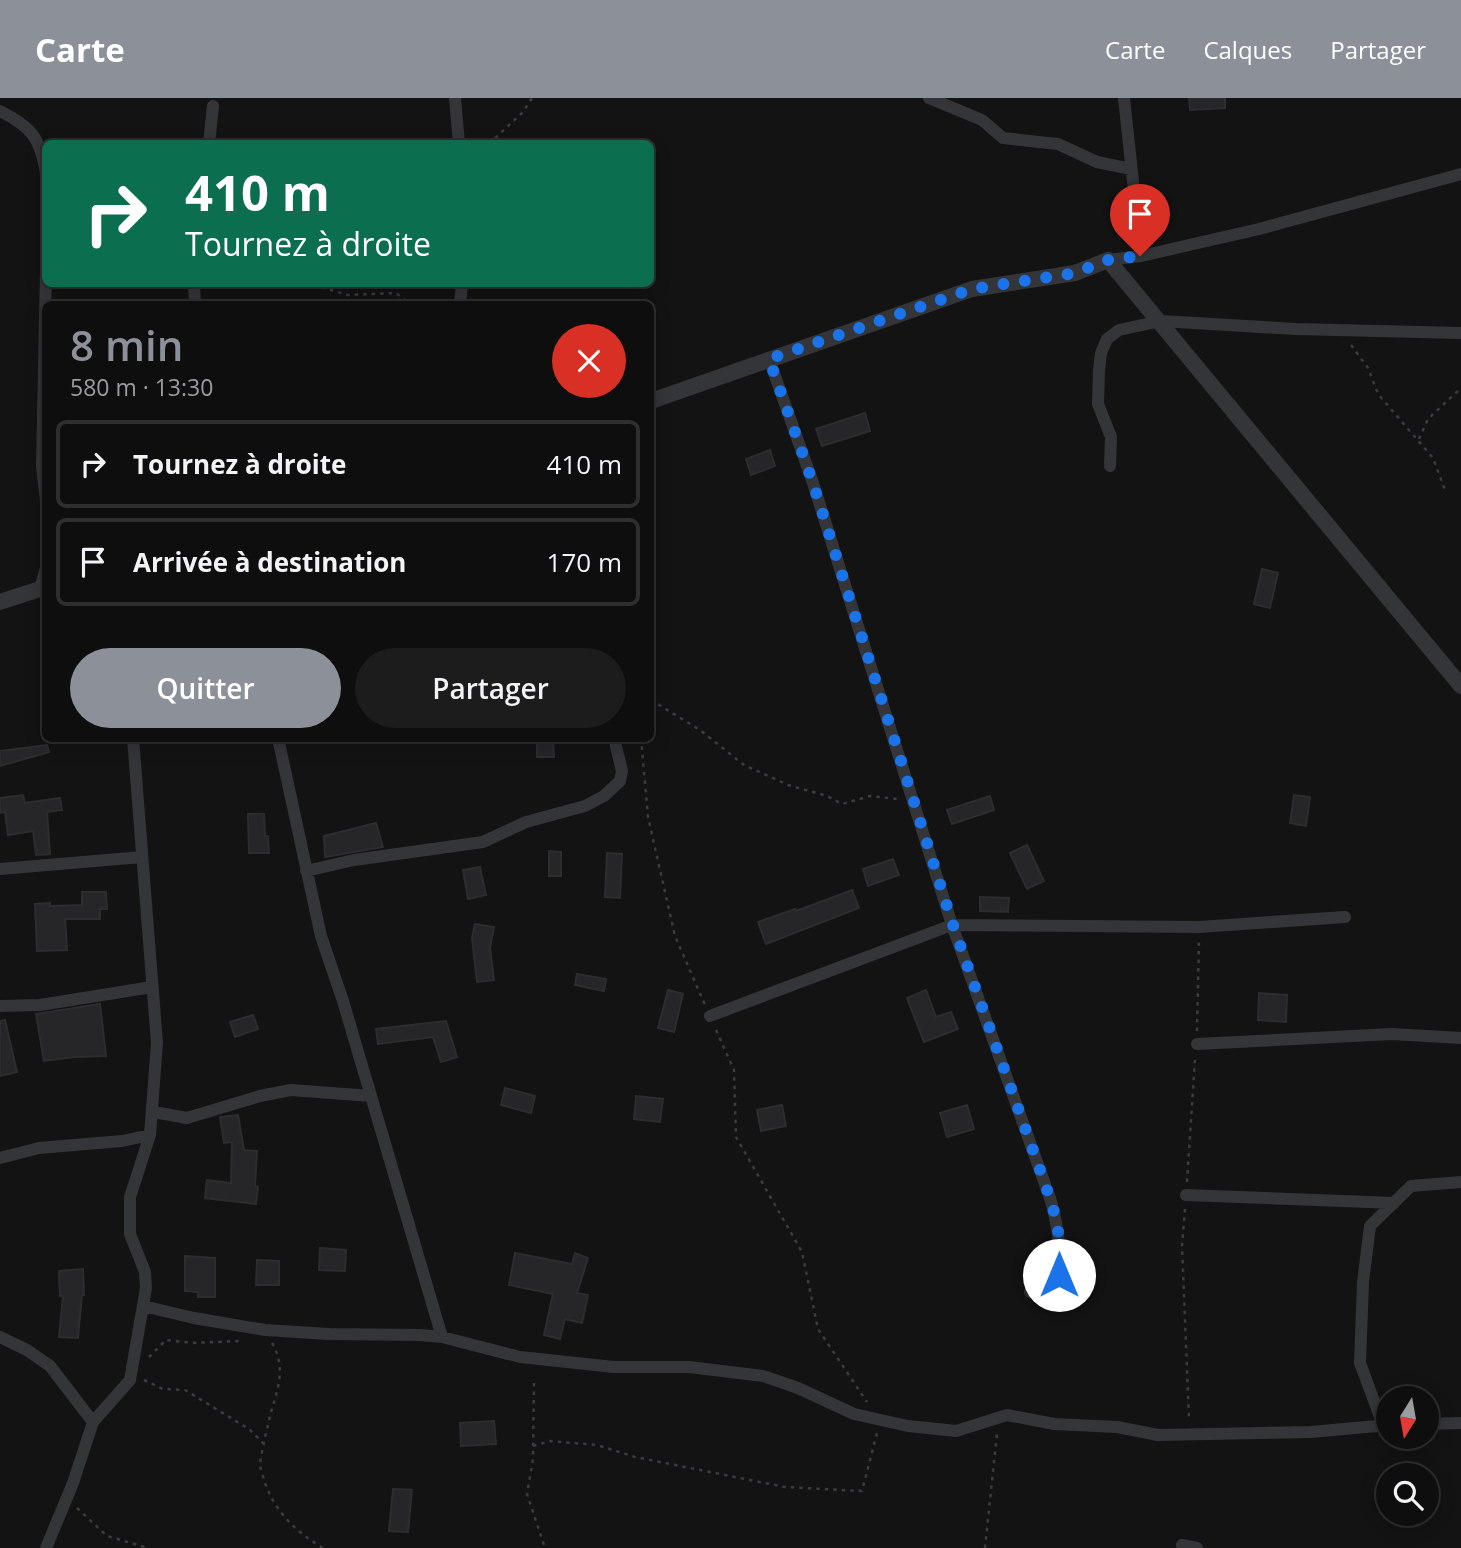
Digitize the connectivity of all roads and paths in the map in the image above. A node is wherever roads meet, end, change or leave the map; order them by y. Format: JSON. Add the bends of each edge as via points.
{"nodes":[{"id":1,"x":455,"y":98,"type":"edge"},
{"id":2,"x":532,"y":98,"type":"edge"},
{"id":3,"x":929,"y":98,"type":"edge"},
{"id":4,"x":1125,"y":98,"type":"edge"},
{"id":5,"x":213,"y":106,"type":"dead end"},
{"id":6,"x":0,"y":111,"type":"edge"},
{"id":7,"x":209,"y":140,"type":"edge"},
{"id":8,"x":459,"y":140,"type":"edge"},
{"id":9,"x":493,"y":140,"type":"edge"},
{"id":10,"x":42,"y":150,"type":"edge"},
{"id":11,"x":1132,"y":169,"type":"junction"},
{"id":12,"x":1461,"y":174,"type":"edge"},
{"id":13,"x":1140,"y":256,"type":"junction"},
{"id":14,"x":1108,"y":260,"type":"junction"},
{"id":15,"x":320,"y":287,"type":"edge"},
{"id":16,"x":406,"y":301,"type":"edge"},
{"id":17,"x":1161,"y":321,"type":"junction"},
{"id":18,"x":1332,"y":330,"type":"junction"},
{"id":19,"x":1461,"y":333,"type":"edge"},
{"id":20,"x":769,"y":359,"type":"junction"},
{"id":21,"x":1461,"y":388,"type":"edge"},
{"id":22,"x":654,"y":400,"type":"edge"},
{"id":23,"x":1419,"y":439,"type":"junction"},
{"id":24,"x":1110,"y":466,"type":"dead end"},
{"id":25,"x":1445,"y":490,"type":"dead end"},
{"id":26,"x":42,"y":588,"type":"edge"},
{"id":27,"x":0,"y":602,"type":"edge"},
{"id":28,"x":1461,"y":686,"type":"edge"},
{"id":29,"x":654,"y":702,"type":"edge"},
{"id":30,"x":133,"y":742,"type":"edge"},
{"id":31,"x":279,"y":742,"type":"edge"},
{"id":32,"x":615,"y":742,"type":"edge"},
{"id":33,"x":641,"y":742,"type":"edge"},
{"id":34,"x":914,"y":805,"type":"junction"},
{"id":35,"x":142,"y":858,"type":"junction"},
{"id":36,"x":0,"y":869,"type":"edge"},
{"id":37,"x":306,"y":871,"type":"junction"},
{"id":38,"x":1345,"y":917,"type":"dead end"},
{"id":39,"x":953,"y":925,"type":"junction"},
{"id":40,"x":152,"y":987,"type":"junction"},
{"id":41,"x":0,"y":1006,"type":"edge"},
{"id":42,"x":710,"y":1016,"type":"junction"},
{"id":43,"x":1461,"y":1038,"type":"edge"},
{"id":44,"x":1196,"y":1044,"type":"dead end"},
{"id":45,"x":371,"y":1096,"type":"junction"},
{"id":46,"x":154,"y":1112,"type":"junction"},
{"id":47,"x":150,"y":1135,"type":"junction"},
{"id":48,"x":0,"y":1158,"type":"edge"},
{"id":49,"x":1461,"y":1182,"type":"edge"},
{"id":50,"x":1186,"y":1195,"type":"dead end"},
{"id":51,"x":1394,"y":1203,"type":"junction"},
{"id":52,"x":1030,"y":1292,"type":"dead end"},
{"id":53,"x":143,"y":1306,"type":"junction"},
{"id":54,"x":0,"y":1336,"type":"edge"},
{"id":55,"x":268,"y":1338,"type":"dead end"},
{"id":56,"x":442,"y":1338,"type":"junction"},
{"id":57,"x":242,"y":1341,"type":"dead end"},
{"id":58,"x":130,"y":1375,"type":"junction"},
{"id":59,"x":534,"y":1383,"type":"dead end"},
{"id":60,"x":1376,"y":1403,"type":"edge"},
{"id":61,"x":998,"y":1416,"type":"junction"},
{"id":62,"x":880,"y":1420,"type":"junction"},
{"id":63,"x":93,"y":1422,"type":"junction"},
{"id":64,"x":1461,"y":1423,"type":"edge"},
{"id":65,"x":1439,"y":1424,"type":"edge"},
{"id":66,"x":1376,"y":1426,"type":"edge"},
{"id":67,"x":265,"y":1445,"type":"junction"},
{"id":68,"x":533,"y":1446,"type":"junction"},
{"id":69,"x":66,"y":1499,"type":"junction"},
{"id":70,"x":1182,"y":1545,"type":"dead end"},
{"id":71,"x":46,"y":1548,"type":"edge"},
{"id":72,"x":148,"y":1548,"type":"edge"},
{"id":73,"x":323,"y":1548,"type":"edge"},
{"id":74,"x":545,"y":1548,"type":"edge"},
{"id":75,"x":985,"y":1548,"type":"edge"},
{"id":76,"x":1197,"y":1548,"type":"edge"}],
"edges":[{"from":1,"to":8,"type":"street"},
{"from":2,"to":9,"type":"path"},
{"from":3,"to":11,"type":"street","via":[[982,120],[1003,138],[1058,144],[1097,162]]},
{"from":4,"to":11,"type":"street"},
{"from":5,"to":7,"type":"street"},
{"from":6,"to":10,"type":"street","via":[[33,133]]},
{"from":11,"to":13,"type":"street"},
{"from":12,"to":13,"type":"street"},
{"from":13,"to":14,"type":"street"},
{"from":14,"to":17,"type":"street"},
{"from":14,"to":20,"type":"street","via":[[1075,273],[972,289]]},
{"from":15,"to":16,"type":"path","via":[[348,295],[396,293]]},
{"from":17,"to":18,"type":"street"},
{"from":17,"to":24,"type":"street","via":[[1119,330],[1107,339],[1101,353],[1098,404],[1111,437]]},
{"from":17,"to":28,"type":"street"},
{"from":18,"to":19,"type":"street"},
{"from":18,"to":23,"type":"path","via":[[1351,345],[1368,368],[1378,394]]},
{"from":20,"to":22,"type":"street"},
{"from":20,"to":34,"type":"street","via":[[813,483]]},
{"from":21,"to":23,"type":"path","via":[[1428,419]]},
{"from":23,"to":25,"type":"path","via":[[1433,458]]},
{"from":26,"to":27,"type":"street"},
{"from":29,"to":34,"type":"path","via":[[744,765],[788,785],[842,804],[870,796],[893,797]]},
{"from":30,"to":35,"type":"street"},
{"from":31,"to":37,"type":"street"},
{"from":32,"to":37,"type":"street","via":[[620,781],[585,806],[526,822],[483,842]]},
{"from":33,"to":42,"type":"path","via":[[648,817],[675,936]]},
{"from":34,"to":39,"type":"street"},
{"from":35,"to":36,"type":"street"},
{"from":35,"to":40,"type":"street"},
{"from":37,"to":45,"type":"street","via":[[321,936]]},
{"from":38,"to":39,"type":"street","via":[[1199,927]]},
{"from":39,"to":42,"type":"street"},
{"from":39,"to":52,"type":"street","via":[[1058,1227],[1057,1283],[1048,1290]]},
{"from":40,"to":41,"type":"street","via":[[40,1005]]},
{"from":40,"to":46,"type":"street","via":[[157,1043]]},
{"from":42,"to":62,"type":"path","via":[[734,1070],[736,1138],[802,1252],[818,1329]]},
{"from":43,"to":44,"type":"street","via":[[1392,1034]]},
{"from":45,"to":46,"type":"street","via":[[290,1090],[187,1118]]},
{"from":45,"to":56,"type":"street"},
{"from":46,"to":47,"type":"street"},
{"from":47,"to":48,"type":"street","via":[[39,1148]]},
{"from":47,"to":53,"type":"street","via":[[130,1197],[130,1234],[145,1272]]},
{"from":49,"to":51,"type":"street","via":[[1411,1186]]},
{"from":50,"to":51,"type":"street"},
{"from":51,"to":60,"type":"street","via":[[1370,1227],[1363,1282],[1360,1363]]},
{"from":53,"to":56,"type":"street","via":[[265,1330]]},
{"from":53,"to":58,"type":"street"},
{"from":54,"to":63,"type":"street","via":[[50,1366]]},
{"from":55,"to":67,"type":"path","via":[[278,1353],[280,1373]]},
{"from":56,"to":62,"type":"street","via":[[520,1357],[763,1376],[854,1414]]},
{"from":57,"to":58,"type":"path","via":[[166,1340]]},
{"from":58,"to":63,"type":"street"},
{"from":58,"to":67,"type":"path","via":[[163,1389],[185,1390],[249,1429]]},
{"from":59,"to":68,"type":"path"},
{"from":61,"to":62,"type":"street","via":[[956,1431]]},
{"from":61,"to":66,"type":"street","via":[[1158,1435]]},
{"from":61,"to":75,"type":"path"},
{"from":62,"to":68,"type":"path","via":[[862,1491],[785,1487],[597,1446],[550,1441]]},
{"from":63,"to":69,"type":"street"},
{"from":64,"to":65,"type":"street"},
{"from":67,"to":73,"type":"path","via":[[260,1464],[268,1492],[285,1521]]},
{"from":68,"to":74,"type":"path","via":[[527,1494]]},
{"from":69,"to":71,"type":"street"},
{"from":69,"to":72,"type":"path","via":[[107,1536]]},
{"from":70,"to":76,"type":"street"}]}
